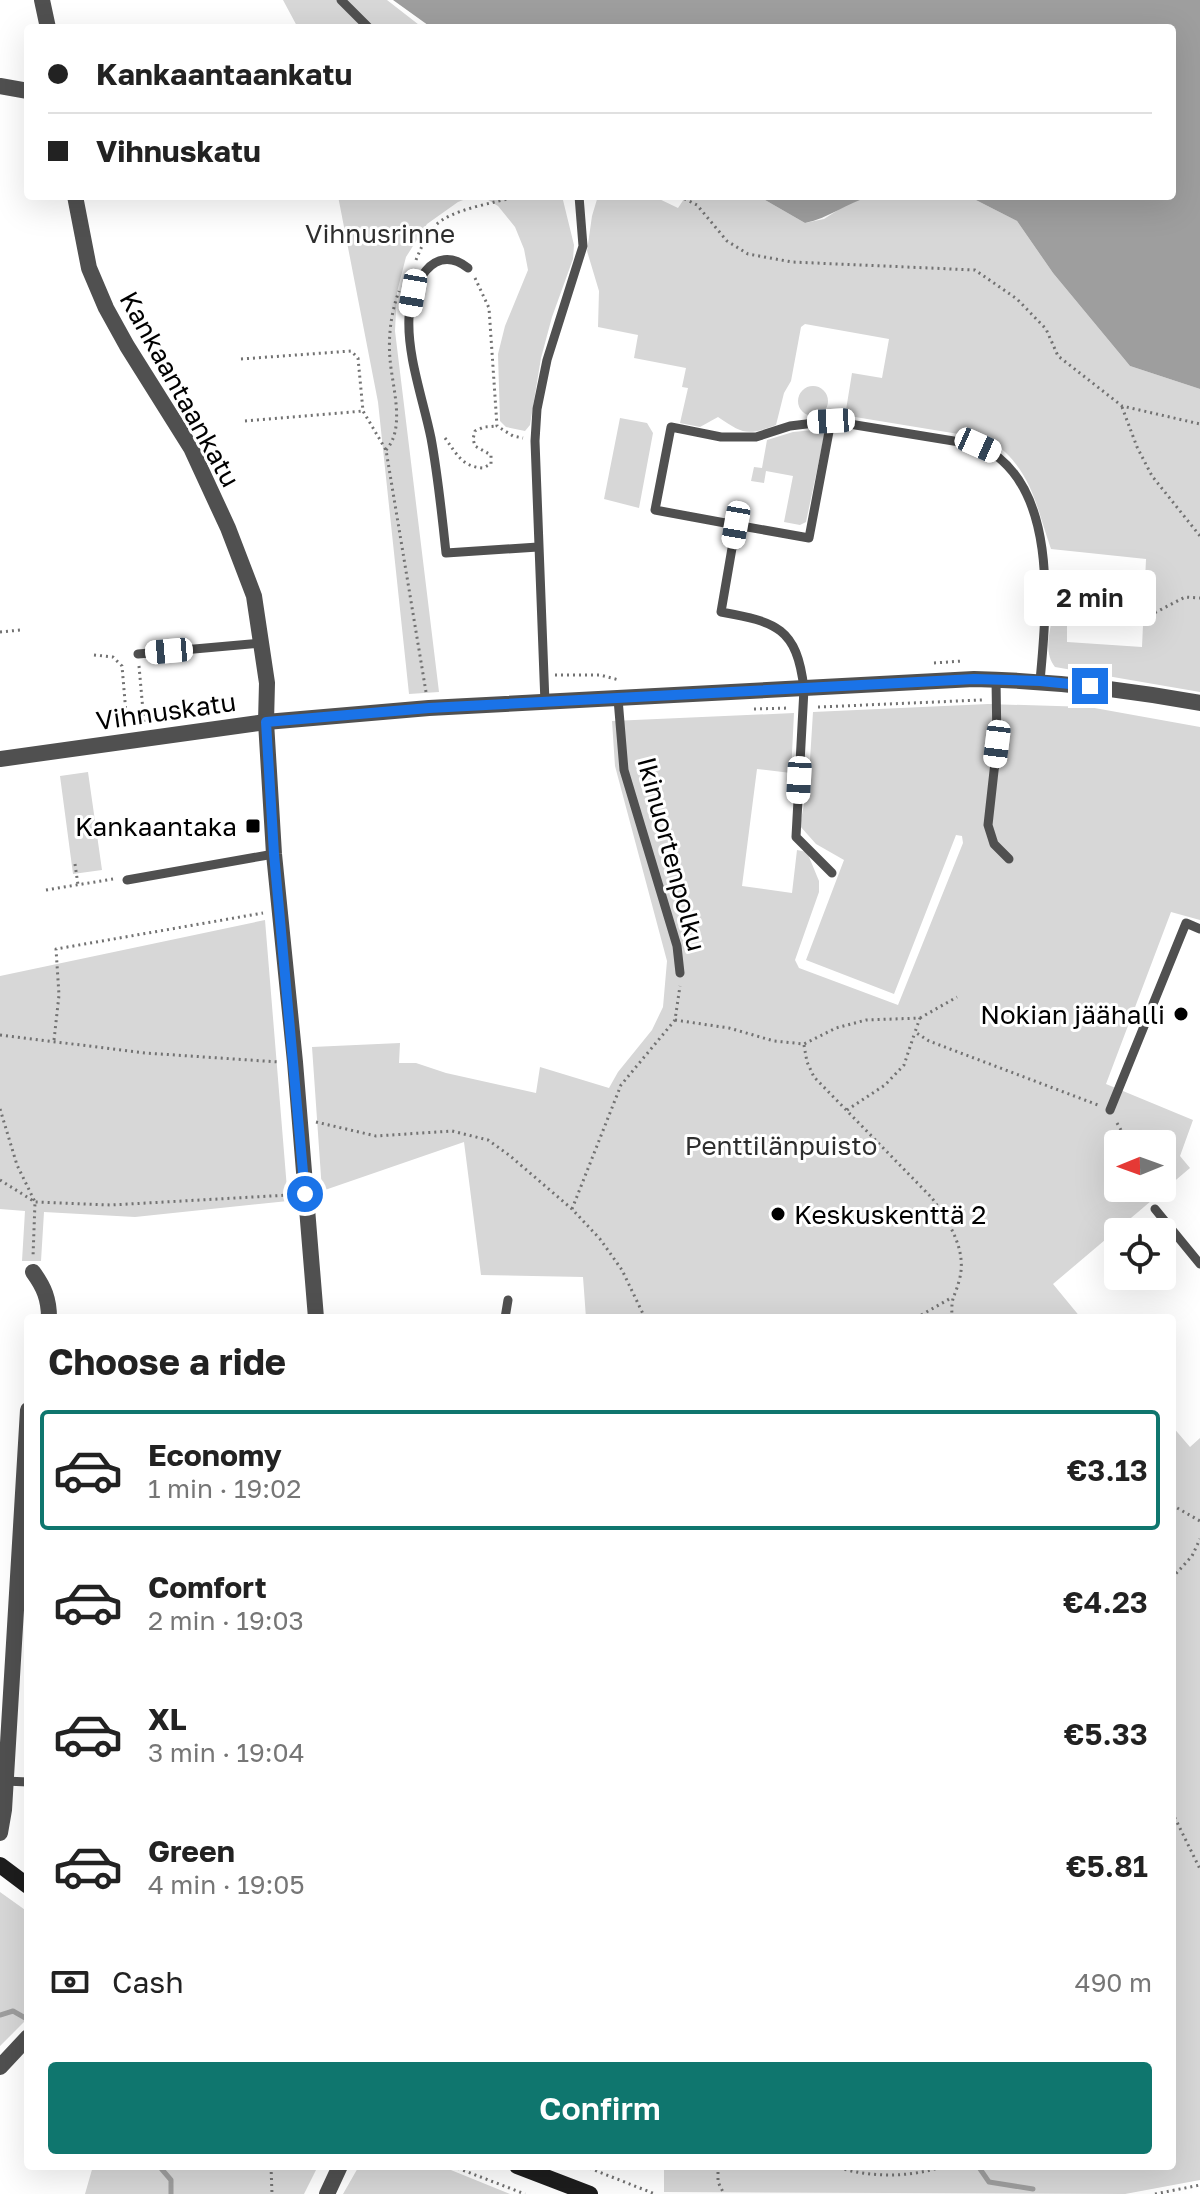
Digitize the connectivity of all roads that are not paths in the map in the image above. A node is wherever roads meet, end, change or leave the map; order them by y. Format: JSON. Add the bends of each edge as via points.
{"nodes":[{"id":1,"x":42,"y":0,"type":"edge"},
{"id":2,"x":341,"y":0,"type":"edge"},
{"id":3,"x":47,"y":24,"type":"edge"},
{"id":4,"x":365,"y":24,"type":"edge"},
{"id":5,"x":0,"y":86,"type":"edge"},
{"id":6,"x":24,"y":90,"type":"edge"},
{"id":7,"x":76,"y":200,"type":"edge"},
{"id":8,"x":579,"y":200,"type":"edge"},
{"id":9,"x":468,"y":268,"type":"road end"},
{"id":10,"x":831,"y":421,"type":"junction"},
{"id":11,"x":736,"y":525,"type":"junction"},
{"id":12,"x":538,"y":547,"type":"junction"},
{"id":13,"x":261,"y":643,"type":"junction"},
{"id":14,"x":138,"y":654,"type":"road end"},
{"id":15,"x":996,"y":680,"type":"junction"},
{"id":16,"x":1040,"y":681,"type":"junction"},
{"id":17,"x":804,"y":689,"type":"junction"},
{"id":18,"x":618,"y":699,"type":"junction"},
{"id":19,"x":545,"y":703,"type":"junction"},
{"id":20,"x":1200,"y":703,"type":"edge"},
{"id":21,"x":266,"y":722,"type":"junction"},
{"id":22,"x":0,"y":759,"type":"edge"},
{"id":23,"x":274,"y":854,"type":"junction"},
{"id":24,"x":1009,"y":859,"type":"dead end"},
{"id":25,"x":832,"y":873,"type":"dead end"},
{"id":26,"x":127,"y":880,"type":"road end"},
{"id":27,"x":1200,"y":929,"type":"edge"},
{"id":28,"x":680,"y":973,"type":"road end"},
{"id":29,"x":1110,"y":1110,"type":"road end"},
{"id":30,"x":1155,"y":1209,"type":"dead end"},
{"id":31,"x":1200,"y":1264,"type":"edge"},
{"id":32,"x":33,"y":1272,"type":"road end"},
{"id":33,"x":508,"y":1300,"type":"dead end"},
{"id":34,"x":48,"y":1314,"type":"edge"},
{"id":35,"x":316,"y":1314,"type":"edge"},
{"id":36,"x":506,"y":1314,"type":"edge"},
{"id":37,"x":24,"y":1475,"type":"edge"},
{"id":38,"x":5,"y":1781,"type":"junction"},
{"id":39,"x":24,"y":1782,"type":"edge"},
{"id":40,"x":0,"y":1833,"type":"edge"},
{"id":41,"x":0,"y":1865,"type":"edge"},
{"id":42,"x":24,"y":1883,"type":"edge"},
{"id":43,"x":24,"y":2041,"type":"edge"},
{"id":44,"x":0,"y":2067,"type":"edge"},
{"id":45,"x":338,"y":2170,"type":"edge"},
{"id":46,"x":538,"y":2170,"type":"edge"},
{"id":47,"x":558,"y":2174,"type":"edge"},
{"id":48,"x":327,"y":2194,"type":"edge"},
{"id":49,"x":590,"y":2194,"type":"edge"}],
"edges":[{"from":1,"to":3,"type":"street"},
{"from":2,"to":4,"type":"lane"},
{"from":5,"to":6,"type":"street"},
{"from":7,"to":13,"type":"street","name":"Kankaantaankatu","via":[[89,268],[127,346],[191,448],[228,528],[254,596]]},
{"from":8,"to":12,"type":"lane","via":[[583,246],[537,409]]},
{"from":9,"to":12,"type":"lane","via":[[459,261],[435,262],[413,293],[409,316],[446,553]]},
{"from":10,"to":11,"type":"lane","via":[[809,538]]},
{"from":10,"to":11,"type":"lane","via":[[756,437],[721,437],[671,427],[655,510]]},
{"from":10,"to":16,"type":"lane","via":[[978,445],[1007,462],[1028,495],[1045,570]]},
{"from":11,"to":17,"type":"lane","via":[[721,612],[764,620],[781,629],[792,646]]},
{"from":12,"to":19,"type":"lane"},
{"from":13,"to":14,"type":"lane"},
{"from":13,"to":21,"type":"street","name":"Kankaantaankatu"},
{"from":15,"to":16,"type":"street","name":"Vihnuskatu"},
{"from":15,"to":17,"type":"street","name":"Vihnuskatu"},
{"from":15,"to":24,"type":"lane","via":[[997,744],[988,825],[994,844]]},
{"from":16,"to":20,"type":"street","name":"Vihnuskatu"},
{"from":17,"to":18,"type":"street","name":"Vihnuskatu"},
{"from":17,"to":25,"type":"lane","via":[[796,837]]},
{"from":18,"to":19,"type":"street","name":"Vihnuskatu"},
{"from":18,"to":28,"type":"lane","name":"Ikinuortenpolku","via":[[624,770],[677,946]]},
{"from":19,"to":21,"type":"street","name":"Vihnuskatu"},
{"from":21,"to":22,"type":"street","name":"Vihnuskatu"},
{"from":21,"to":23,"type":"street","name":"Kankaantaankatu"},
{"from":23,"to":26,"type":"lane"},
{"from":23,"to":35,"type":"street","name":"Kankaantaankatu"},
{"from":27,"to":29,"type":"lane","via":[[1186,923]]},
{"from":30,"to":31,"type":"lane"},
{"from":32,"to":34,"type":"street","via":[[46,1295]]},
{"from":33,"to":36,"type":"lane"},
{"from":37,"to":38,"type":"street"},
{"from":38,"to":39,"type":"lane"},
{"from":38,"to":40,"type":"street"},
{"from":41,"to":42,"type":"main road"},
{"from":43,"to":44,"type":"street"},
{"from":45,"to":48,"type":"street"},
{"from":46,"to":47,"type":"main road"},
{"from":47,"to":49,"type":"main road"}]}
